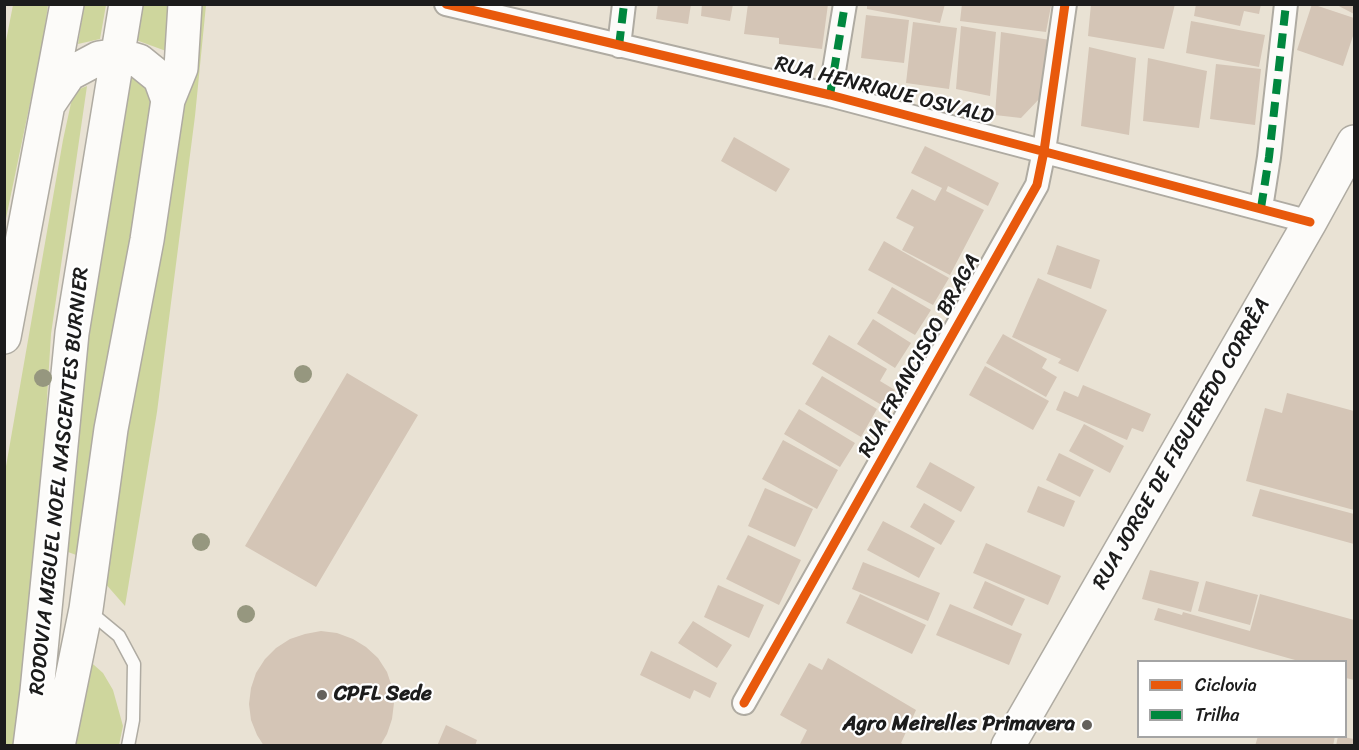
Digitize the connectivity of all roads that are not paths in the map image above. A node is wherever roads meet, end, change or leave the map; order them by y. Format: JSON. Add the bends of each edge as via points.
{"nodes":[{"id":1,"x":68,"y":4,"type":"edge"},
{"id":2,"x":126,"y":4,"type":"edge"},
{"id":3,"x":185,"y":4,"type":"edge"},
{"id":4,"x":446,"y":4,"type":"edge"},
{"id":5,"x":624,"y":4,"type":"edge"},
{"id":6,"x":845,"y":4,"type":"edge"},
{"id":7,"x":1065,"y":4,"type":"edge"},
{"id":8,"x":1286,"y":4,"type":"edge"},
{"id":9,"x":619,"y":46,"type":"junction"},
{"id":10,"x":119,"y":55,"type":"junction"},
{"id":11,"x":830,"y":95,"type":"junction"},
{"id":12,"x":168,"y":100,"type":"junction"},
{"id":13,"x":49,"y":104,"type":"junction"},
{"id":14,"x":1354,"y":142,"type":"edge"},
{"id":15,"x":1044,"y":151,"type":"junction"},
{"id":16,"x":1261,"y":208,"type":"junction"},
{"id":17,"x":1310,"y":222,"type":"junction"},
{"id":18,"x":4,"y":337,"type":"edge"},
{"id":19,"x":86,"y":609,"type":"junction"},
{"id":20,"x":744,"y":703,"type":"dead end"},
{"id":21,"x":30,"y":746,"type":"edge"},
{"id":22,"x":58,"y":746,"type":"edge"},
{"id":23,"x":128,"y":746,"type":"edge"},
{"id":24,"x":1008,"y":746,"type":"edge"}],
"edges":[{"from":1,"to":13,"type":"main road"},
{"from":2,"to":10,"type":"main road","name":"RODOVIA MIGUEL NOEL NASCENTES BURNIER"},
{"from":3,"to":12,"type":"main road","via":[[181,68]]},
{"from":4,"to":9,"type":"street","name":"RUA HENRIQUE OSVALD"},
{"from":5,"to":9,"type":"street"},
{"from":6,"to":11,"type":"street"},
{"from":7,"to":15,"type":"street","name":"RUA FRANCISCO BRAGA"},
{"from":8,"to":16,"type":"street"},
{"from":9,"to":11,"type":"street","name":"RUA HENRIQUE OSVALD"},
{"from":10,"to":12,"type":"main road","via":[[139,61],[160,78]]},
{"from":10,"to":13,"type":"main road","via":[[99,58],[69,74]]},
{"from":10,"to":21,"type":"main road","name":"RODOVIA MIGUEL NOEL NASCENTES BURNIER","via":[[72,333]]},
{"from":11,"to":15,"type":"street","name":"RUA HENRIQUE OSVALD"},
{"from":12,"to":19,"type":"main road","via":[[147,240],[111,429]]},
{"from":13,"to":18,"type":"main road"},
{"from":14,"to":17,"type":"main road","name":"RUA JORGE DE FIGUEREDO CORRÊA"},
{"from":15,"to":16,"type":"street","name":"RUA HENRIQUE OSVALD"},
{"from":15,"to":20,"type":"street","name":"RUA FRANCISCO BRAGA","via":[[1037,185]]},
{"from":16,"to":17,"type":"street","name":"RUA HENRIQUE OSVALD"},
{"from":17,"to":24,"type":"main road","name":"RUA JORGE DE FIGUEREDO CORRÊA"},
{"from":19,"to":22,"type":"main road"},
{"from":19,"to":23,"type":"lane","via":[[119,636],[134,664],[134,720]]}]}
